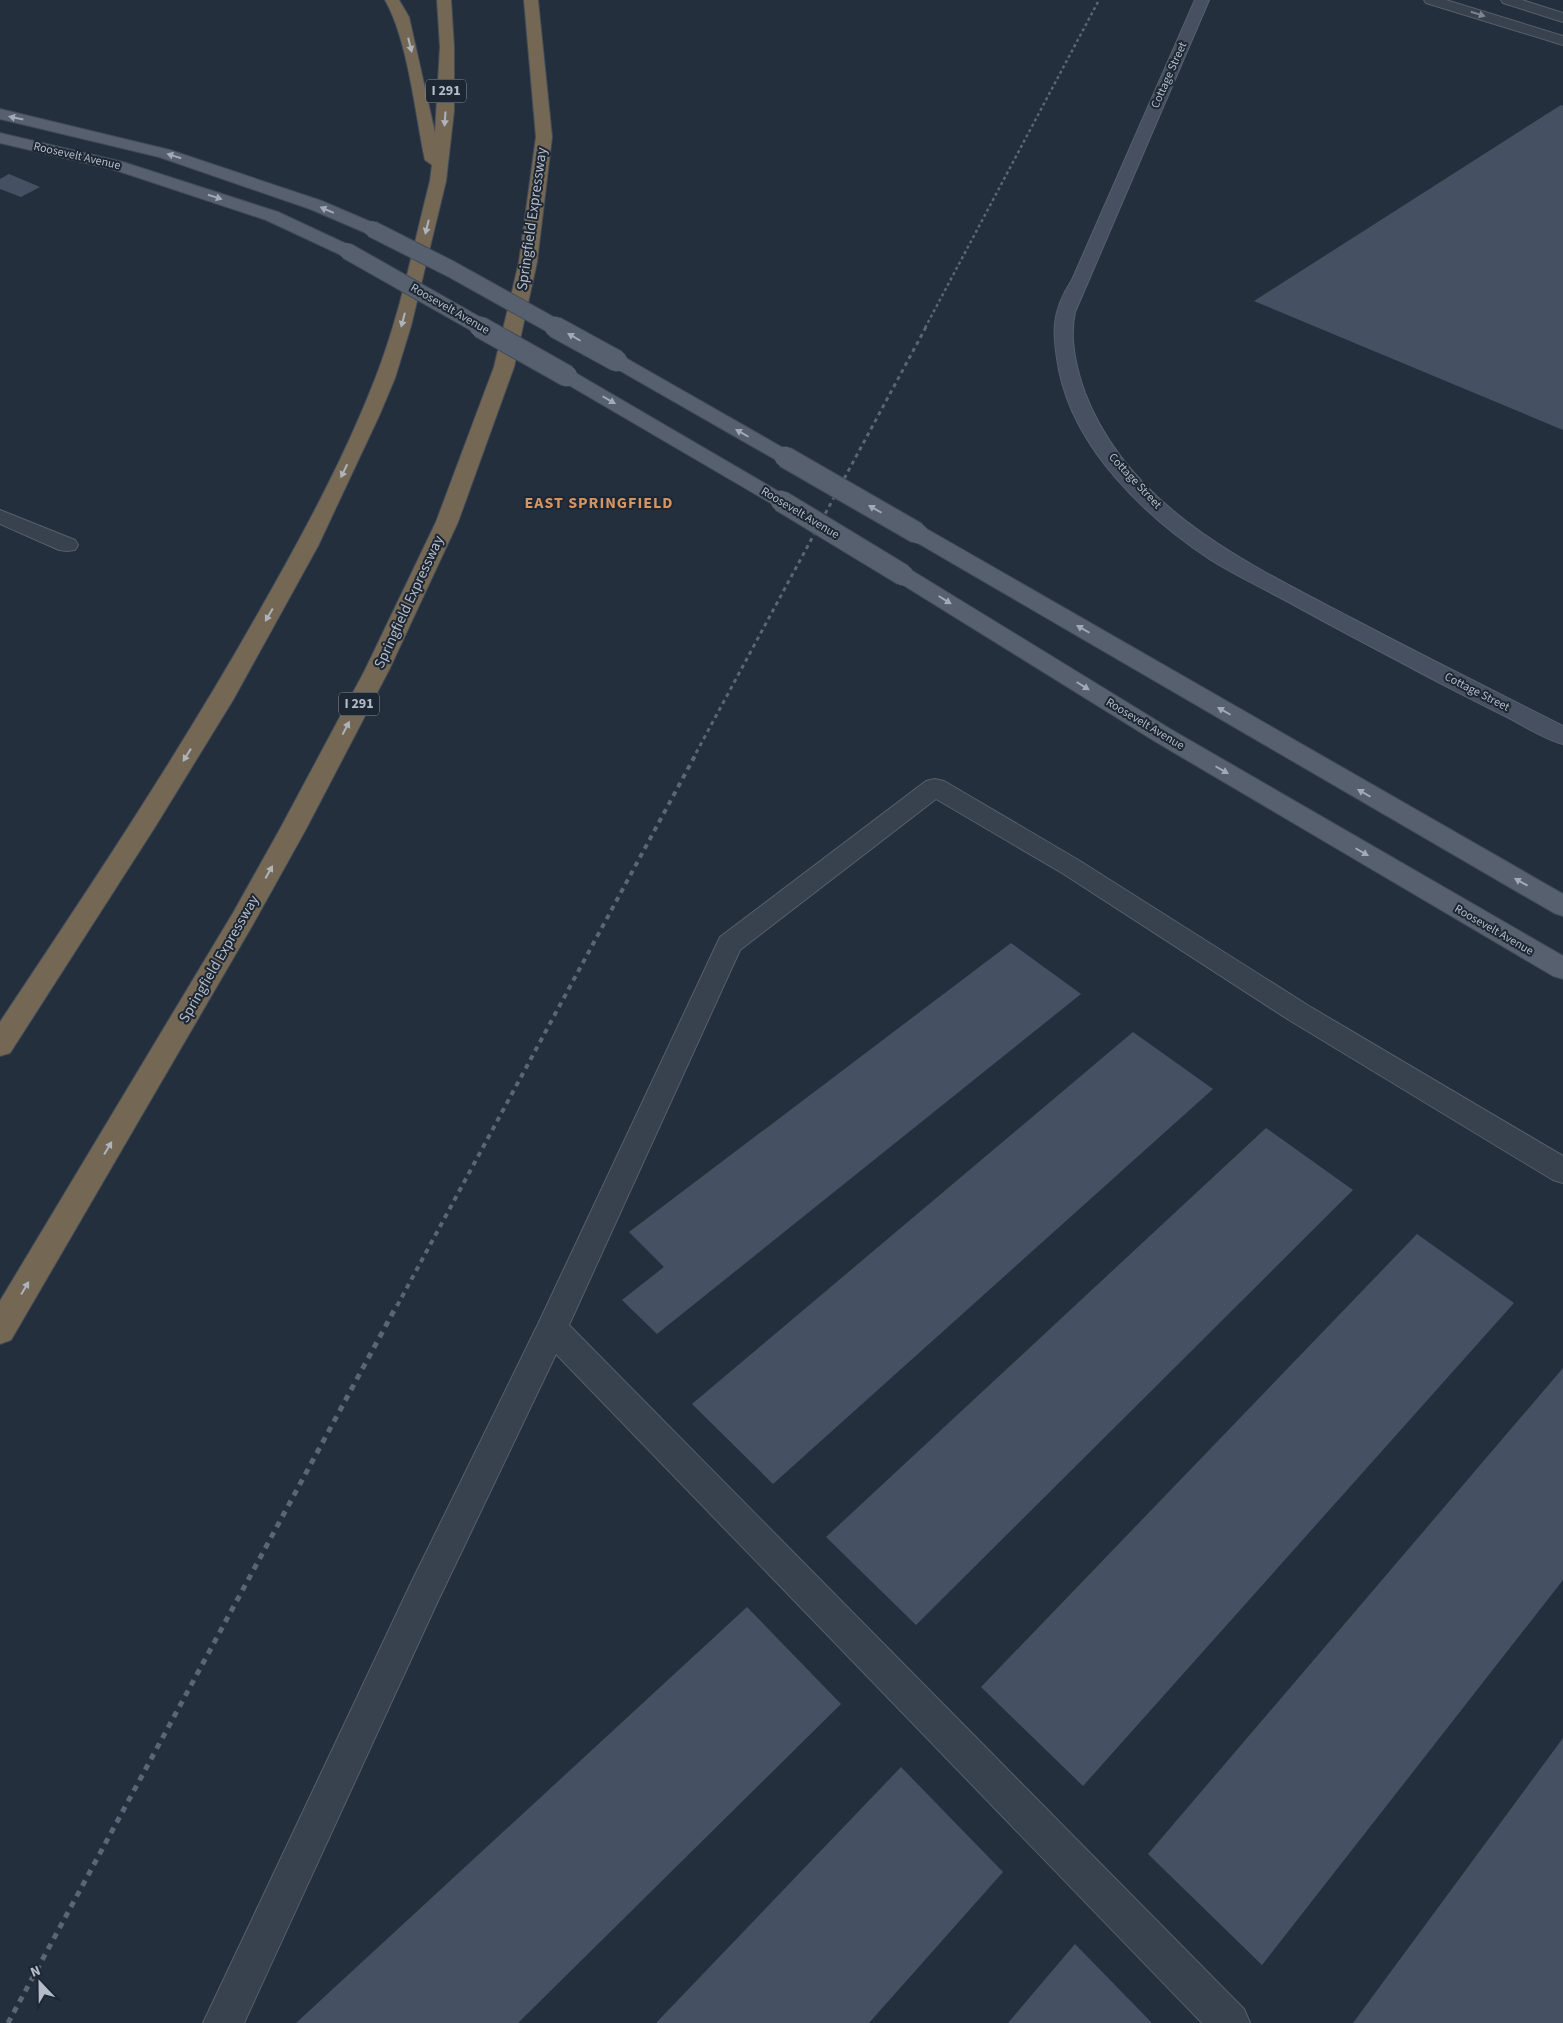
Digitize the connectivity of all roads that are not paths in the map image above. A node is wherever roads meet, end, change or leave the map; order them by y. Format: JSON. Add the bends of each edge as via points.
{"nodes":[{"id":1,"x":392,"y":0,"type":"edge"},
{"id":2,"x":444,"y":0,"type":"edge"},
{"id":3,"x":1202,"y":0,"type":"edge"},
{"id":4,"x":1431,"y":0,"type":"edge"},
{"id":5,"x":1508,"y":0,"type":"edge"},
{"id":6,"x":534,"y":5,"type":"edge"},
{"id":7,"x":1563,"y":18,"type":"edge"},
{"id":8,"x":1563,"y":41,"type":"edge"},
{"id":9,"x":0,"y":114,"type":"edge"},
{"id":10,"x":0,"y":138,"type":"edge"},
{"id":11,"x":438,"y":181,"type":"junction"},
{"id":12,"x":0,"y":516,"type":"edge"},
{"id":13,"x":67,"y":545,"type":"dead end"},
{"id":14,"x":1563,"y":736,"type":"edge"},
{"id":15,"x":1563,"y":906,"type":"edge"},
{"id":16,"x":1563,"y":969,"type":"edge"},
{"id":17,"x":0,"y":1045,"type":"edge"},
{"id":18,"x":1563,"y":1171,"type":"edge"},
{"id":19,"x":552,"y":1329,"type":"junction"},
{"id":20,"x":0,"y":1330,"type":"edge"},
{"id":21,"x":223,"y":2023,"type":"edge"},
{"id":22,"x":1230,"y":2023,"type":"edge"}],
"edges":[{"from":1,"to":11,"type":"highway","one_way":true,"via":[[402,16],[408,39]]},
{"from":2,"to":11,"type":"highway","number":"I 291","one_way":true,"via":[[446,111]]},
{"from":3,"to":14,"type":"main road","name":"Cottage Street","via":[[1081,280],[1067,305],[1062,327],[1066,361],[1075,395],[1087,421],[1114,463],[1156,506],[1210,550],[1377,642]]},
{"from":4,"to":8,"type":"street","one_way":true},
{"from":5,"to":7,"type":"street"},
{"from":20,"to":6,"type":"highway","name":"Springfield Expressway","number":"I 291","one_way":true,"via":[[289,837],[381,662],[446,522],[504,367],[528,262],[544,137]]},
{"from":15,"to":9,"type":"main road","name":"Roosevelt Avenue","one_way":true,"bridge":true,"via":[[785,457],[459,273],[316,205],[164,153]]},
{"from":10,"to":16,"type":"main road","name":"Roosevelt Avenue","one_way":true,"bridge":true,"via":[[117,165],[272,216],[348,251],[781,501],[1172,741]]},
{"from":11,"to":17,"type":"highway","number":"I 291","one_way":true,"via":[[402,326],[385,378],[308,546],[211,716]]},
{"from":12,"to":13,"type":"street"},
{"from":18,"to":19,"type":"street","via":[[1299,1014],[1071,867],[935,786],[729,944]]},
{"from":19,"to":21,"type":"street"},
{"from":19,"to":22,"type":"street"}]}
